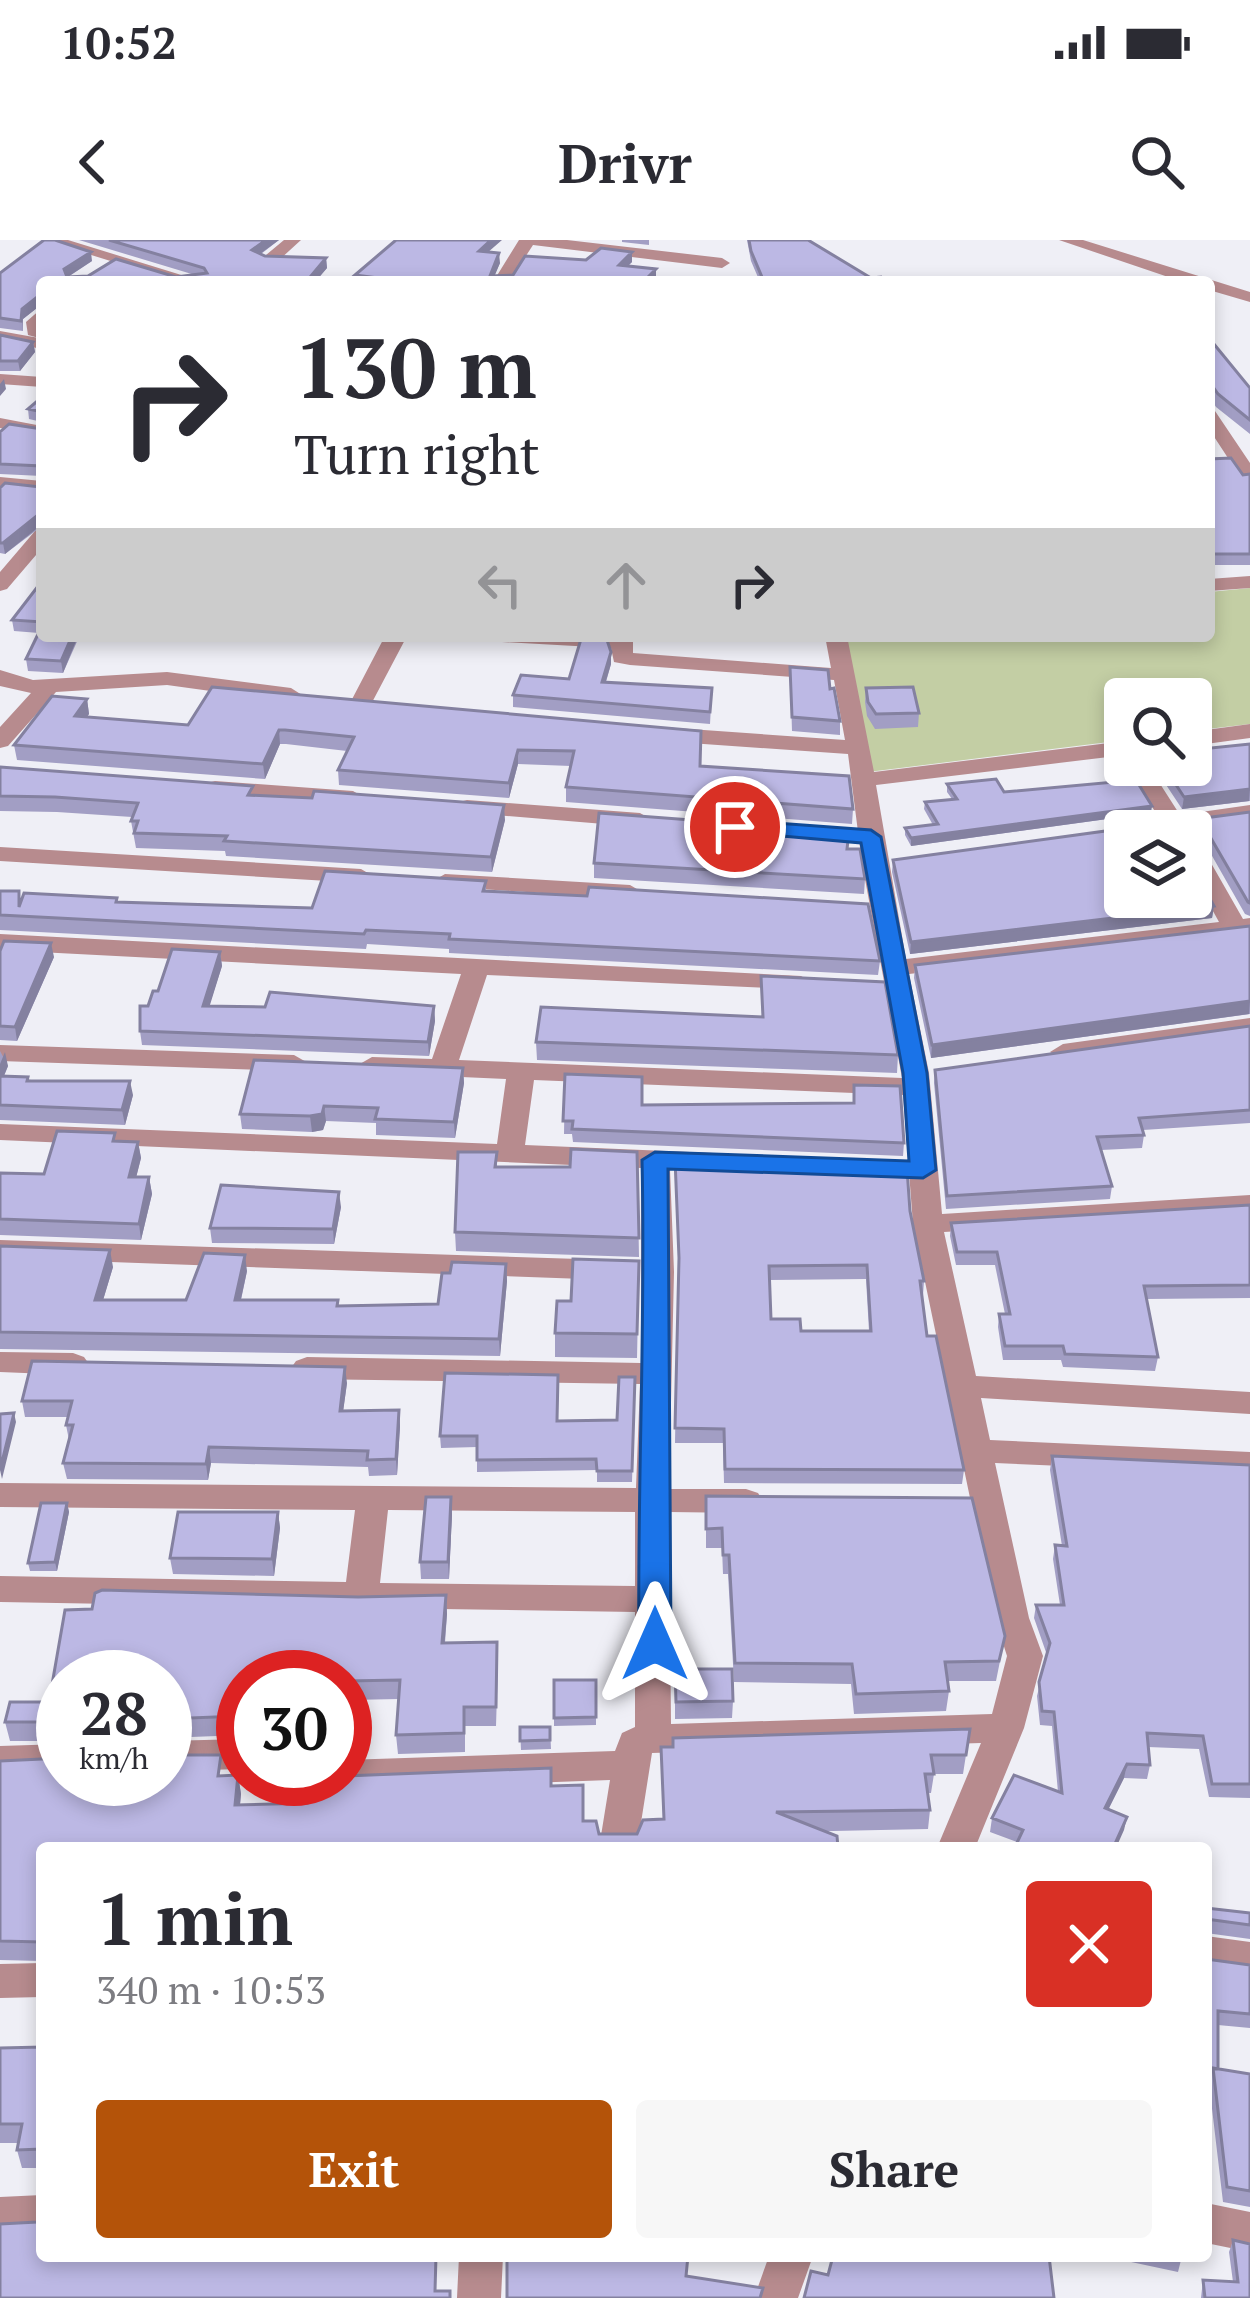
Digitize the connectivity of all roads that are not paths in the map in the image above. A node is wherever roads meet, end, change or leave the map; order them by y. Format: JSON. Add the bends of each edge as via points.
{"nodes":[{"id":1,"x":51,"y":240,"type":"edge"},
{"id":2,"x":293,"y":240,"type":"edge"},
{"id":3,"x":527,"y":240,"type":"edge"},
{"id":4,"x":719,"y":240,"type":"edge"},
{"id":5,"x":1067,"y":240,"type":"edge"},
{"id":6,"x":1087,"y":249,"type":"junction"},
{"id":7,"x":272,"y":258,"type":"edge"},
{"id":8,"x":115,"y":259,"type":"junction"},
{"id":9,"x":722,"y":263,"type":"junction"},
{"id":10,"x":97,"y":269,"type":"edge"},
{"id":11,"x":175,"y":276,"type":"edge"},
{"id":12,"x":506,"y":276,"type":"edge"},
{"id":13,"x":725,"y":276,"type":"edge"},
{"id":14,"x":1112,"y":276,"type":"edge"},
{"id":15,"x":1179,"y":276,"type":"edge"},
{"id":16,"x":1215,"y":287,"type":"edge"},
{"id":17,"x":1250,"y":297,"type":"edge"},
{"id":18,"x":0,"y":336,"type":"edge"},
{"id":19,"x":36,"y":343,"type":"edge"},
{"id":20,"x":0,"y":379,"type":"edge"},
{"id":21,"x":36,"y":382,"type":"edge"},
{"id":22,"x":0,"y":423,"type":"edge"},
{"id":23,"x":1215,"y":424,"type":"edge"},
{"id":24,"x":36,"y":430,"type":"edge"},
{"id":25,"x":1215,"y":463,"type":"edge"},
{"id":26,"x":1245,"y":468,"type":"edge"},
{"id":27,"x":0,"y":483,"type":"edge"},
{"id":28,"x":36,"y":486,"type":"edge"},
{"id":29,"x":36,"y":547,"type":"edge"},
{"id":30,"x":1250,"y":582,"type":"edge"},
{"id":31,"x":0,"y":585,"type":"edge"},
{"id":32,"x":1215,"y":585,"type":"edge"},
{"id":33,"x":392,"y":642,"type":"edge"},
{"id":34,"x":622,"y":642,"type":"edge"},
{"id":35,"x":837,"y":642,"type":"edge"},
{"id":36,"x":843,"y":674,"type":"junction"},
{"id":37,"x":0,"y":677,"type":"edge"},
{"id":38,"x":49,"y":686,"type":"junction"},
{"id":39,"x":628,"y":731,"type":"edge"},
{"id":40,"x":1250,"y":731,"type":"edge"},
{"id":41,"x":1212,"y":736,"type":"edge"},
{"id":42,"x":0,"y":741,"type":"edge"},
{"id":43,"x":857,"y":748,"type":"junction"},
{"id":44,"x":1104,"y":755,"type":"edge"},
{"id":45,"x":864,"y":780,"type":"junction"},
{"id":46,"x":196,"y":787,"type":"edge"},
{"id":47,"x":382,"y":800,"type":"edge"},
{"id":48,"x":452,"y":806,"type":"edge"},
{"id":49,"x":1250,"y":812,"type":"edge"},
{"id":50,"x":1212,"y":820,"type":"edge"},
{"id":51,"x":661,"y":821,"type":"edge"},
{"id":52,"x":0,"y":854,"type":"edge"},
{"id":53,"x":1212,"y":880,"type":"edge"},
{"id":54,"x":648,"y":893,"type":"edge"},
{"id":55,"x":1243,"y":927,"type":"edge"},
{"id":56,"x":0,"y":942,"type":"edge"},
{"id":57,"x":476,"y":968,"type":"junction"},
{"id":58,"x":888,"y":981,"type":"junction"},
{"id":59,"x":827,"y":985,"type":"edge"},
{"id":60,"x":1250,"y":1026,"type":"edge"},
{"id":61,"x":0,"y":1053,"type":"edge"},
{"id":62,"x":1027,"y":1058,"type":"edge"},
{"id":63,"x":443,"y":1066,"type":"junction"},
{"id":64,"x":521,"y":1071,"type":"junction"},
{"id":65,"x":922,"y":1077,"type":"junction"},
{"id":66,"x":0,"y":1132,"type":"edge"},
{"id":67,"x":510,"y":1154,"type":"junction"},
{"id":68,"x":655,"y":1160,"type":"junction"},
{"id":69,"x":744,"y":1163,"type":"edge"},
{"id":70,"x":1250,"y":1204,"type":"edge"},
{"id":71,"x":928,"y":1224,"type":"junction"},
{"id":72,"x":0,"y":1249,"type":"edge"},
{"id":73,"x":659,"y":1272,"type":"junction"},
{"id":74,"x":0,"y":1363,"type":"edge"},
{"id":75,"x":94,"y":1364,"type":"edge"},
{"id":76,"x":281,"y":1368,"type":"edge"},
{"id":77,"x":655,"y":1375,"type":"junction"},
{"id":78,"x":961,"y":1386,"type":"junction"},
{"id":79,"x":1250,"y":1403,"type":"edge"},
{"id":80,"x":975,"y":1451,"type":"junction"},
{"id":81,"x":1250,"y":1463,"type":"edge"},
{"id":82,"x":0,"y":1495,"type":"edge"},
{"id":83,"x":373,"y":1496,"type":"junction"},
{"id":84,"x":652,"y":1501,"type":"junction"},
{"id":85,"x":771,"y":1501,"type":"edge"},
{"id":86,"x":0,"y":1589,"type":"edge"},
{"id":87,"x":361,"y":1598,"type":"junction"},
{"id":88,"x":656,"y":1599,"type":"junction"},
{"id":89,"x":1006,"y":1728,"type":"junction"},
{"id":90,"x":637,"y":1752,"type":"junction"},
{"id":91,"x":36,"y":1759,"type":"edge"},
{"id":92,"x":0,"y":1760,"type":"edge"},
{"id":93,"x":372,"y":1773,"type":"edge"},
{"id":94,"x":619,"y":1842,"type":"edge"},
{"id":95,"x":958,"y":1842,"type":"edge"},
{"id":96,"x":1212,"y":1954,"type":"edge"},
{"id":97,"x":1250,"y":1960,"type":"edge"},
{"id":98,"x":36,"y":1980,"type":"edge"},
{"id":99,"x":0,"y":1981,"type":"edge"},
{"id":100,"x":36,"y":2216,"type":"edge"},
{"id":101,"x":0,"y":2217,"type":"edge"},
{"id":102,"x":1212,"y":2224,"type":"edge"},
{"id":103,"x":1250,"y":2232,"type":"edge"},
{"id":104,"x":481,"y":2262,"type":"edge"},
{"id":105,"x":789,"y":2262,"type":"edge"},
{"id":106,"x":479,"y":2298,"type":"edge"},
{"id":107,"x":776,"y":2298,"type":"edge"}],
"edges":[{"from":1,"to":8,"type":"street"},
{"from":2,"to":7,"type":"street"},
{"from":3,"to":9,"type":"street"},
{"from":3,"to":12,"type":"street"},
{"from":4,"to":9,"type":"street"},
{"from":5,"to":6,"type":"street"},
{"from":6,"to":14,"type":"street"},
{"from":6,"to":15,"type":"street"},
{"from":8,"to":10,"type":"street"},
{"from":8,"to":11,"type":"street"},
{"from":9,"to":13,"type":"street"},
{"from":16,"to":17,"type":"street"},
{"from":18,"to":19,"type":"street"},
{"from":20,"to":21,"type":"street"},
{"from":22,"to":24,"type":"street"},
{"from":23,"to":26,"type":"street"},
{"from":25,"to":26,"type":"street"},
{"from":27,"to":28,"type":"street"},
{"from":29,"to":31,"type":"street"},
{"from":30,"to":32,"type":"street"},
{"from":33,"to":38,"type":"street","via":[[350,703],[190,681]]},
{"from":34,"to":36,"type":"street","via":[[622,657],[630,659]]},
{"from":35,"to":36,"type":"street"},
{"from":36,"to":43,"type":"street"},
{"from":37,"to":38,"type":"street"},
{"from":38,"to":42,"type":"street"},
{"from":39,"to":43,"type":"street"},
{"from":40,"to":41,"type":"street"},
{"from":43,"to":45,"type":"street"},
{"from":44,"to":45,"type":"street"},
{"from":45,"to":58,"type":"street","via":[[870,906]]},
{"from":46,"to":47,"type":"street"},
{"from":48,"to":51,"type":"street"},
{"from":49,"to":50,"type":"street"},
{"from":52,"to":54,"type":"street"},
{"from":53,"to":55,"type":"street"},
{"from":55,"to":58,"type":"street"},
{"from":56,"to":57,"type":"street"},
{"from":57,"to":59,"type":"street"},
{"from":57,"to":63,"type":"street"},
{"from":58,"to":65,"type":"street"},
{"from":60,"to":62,"type":"street"},
{"from":61,"to":63,"type":"street"},
{"from":63,"to":64,"type":"street"},
{"from":64,"to":65,"type":"street"},
{"from":64,"to":67,"type":"street"},
{"from":65,"to":71,"type":"street","via":[[912,1169]]},
{"from":66,"to":67,"type":"street"},
{"from":67,"to":68,"type":"street"},
{"from":68,"to":69,"type":"street"},
{"from":68,"to":73,"type":"street"},
{"from":70,"to":71,"type":"street"},
{"from":71,"to":78,"type":"street"},
{"from":72,"to":73,"type":"street"},
{"from":73,"to":77,"type":"street"},
{"from":74,"to":75,"type":"street"},
{"from":76,"to":77,"type":"street"},
{"from":77,"to":84,"type":"street"},
{"from":78,"to":79,"type":"street"},
{"from":78,"to":80,"type":"street"},
{"from":80,"to":81,"type":"street"},
{"from":80,"to":89,"type":"street","via":[[974,1501],[1024,1656]]},
{"from":82,"to":83,"type":"street"},
{"from":83,"to":84,"type":"street"},
{"from":83,"to":87,"type":"street"},
{"from":84,"to":85,"type":"street"},
{"from":84,"to":88,"type":"street"},
{"from":86,"to":87,"type":"street"},
{"from":87,"to":88,"type":"street"},
{"from":88,"to":90,"type":"street","via":[[653,1734]]},
{"from":89,"to":90,"type":"street"},
{"from":89,"to":95,"type":"street"},
{"from":90,"to":93,"type":"street"},
{"from":90,"to":94,"type":"street"},
{"from":91,"to":92,"type":"street"},
{"from":96,"to":97,"type":"street"},
{"from":98,"to":99,"type":"street"},
{"from":100,"to":101,"type":"street"},
{"from":102,"to":103,"type":"street"},
{"from":104,"to":106,"type":"street"},
{"from":105,"to":107,"type":"street"}]}
